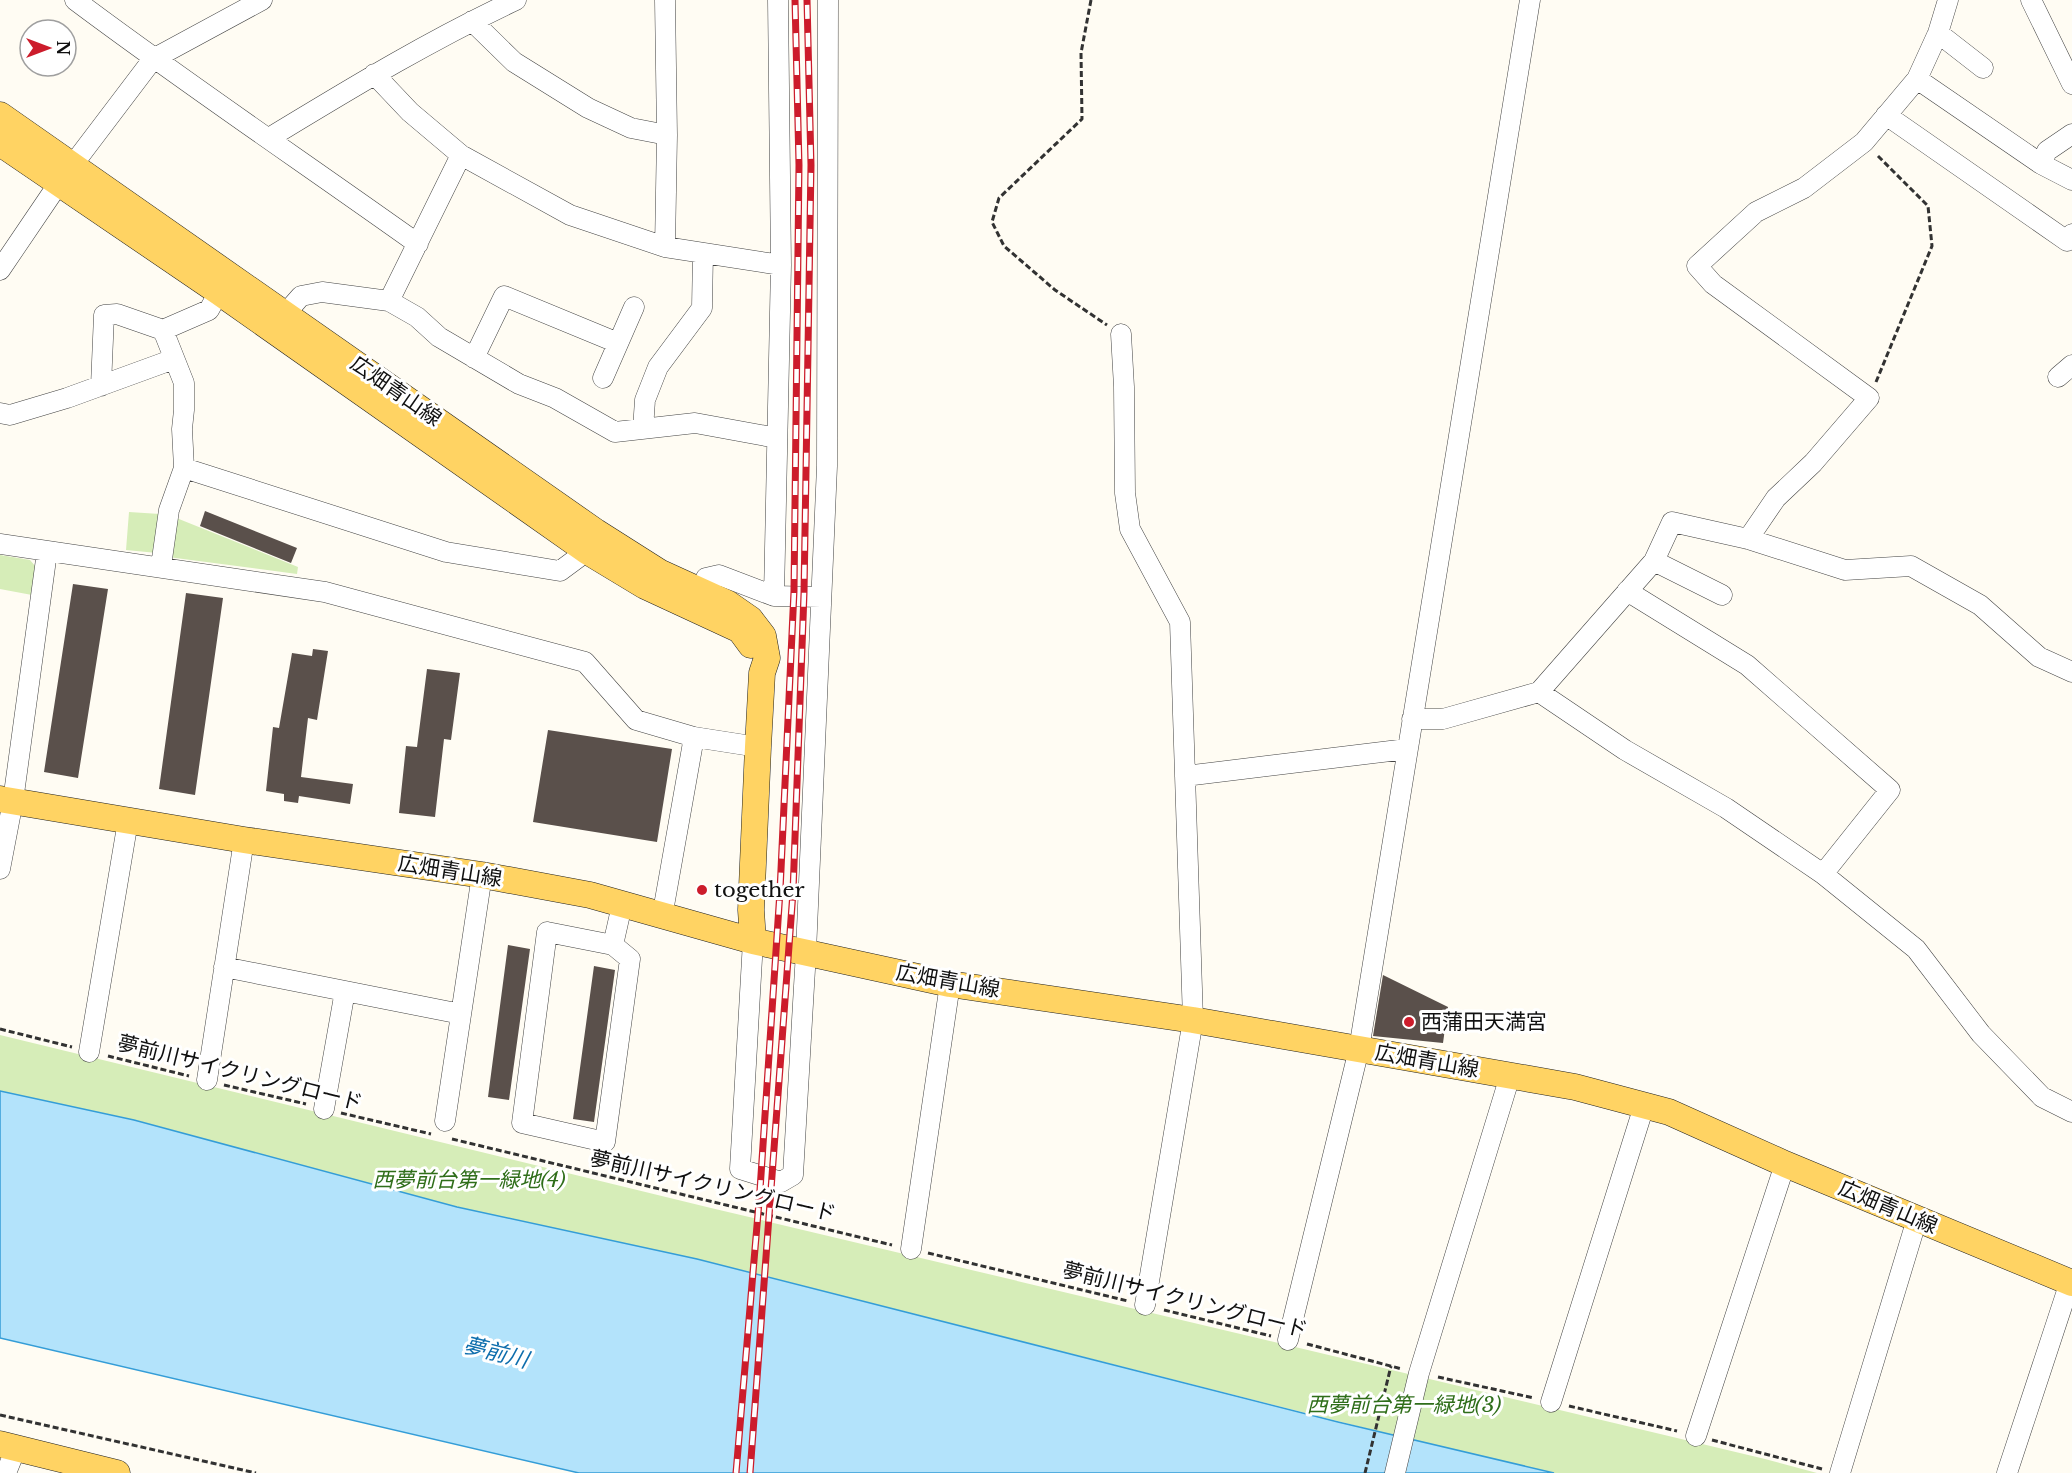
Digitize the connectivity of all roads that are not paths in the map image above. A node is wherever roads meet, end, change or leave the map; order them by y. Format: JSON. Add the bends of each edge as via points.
{"nodes":[{"id":1,"x":75,"y":0,"type":"edge"},
{"id":2,"x":262,"y":0,"type":"edge"},
{"id":3,"x":516,"y":0,"type":"edge"},
{"id":4,"x":665,"y":0,"type":"edge"},
{"id":5,"x":778,"y":0,"type":"edge"},
{"id":6,"x":828,"y":0,"type":"edge"},
{"id":7,"x":1530,"y":0,"type":"edge"},
{"id":8,"x":2031,"y":0,"type":"edge"},
{"id":9,"x":1942,"y":3,"type":"edge"},
{"id":10,"x":472,"y":21,"type":"junction"},
{"id":11,"x":1938,"y":33,"type":"junction"},
{"id":12,"x":153,"y":59,"type":"junction"},
{"id":13,"x":1983,"y":68,"type":"dead end"},
{"id":14,"x":374,"y":74,"type":"junction"},
{"id":15,"x":1917,"y":79,"type":"junction"},
{"id":16,"x":2072,"y":84,"type":"edge"},
{"id":17,"x":0,"y":115,"type":"edge"},
{"id":18,"x":1886,"y":115,"type":"junction"},
{"id":19,"x":2072,"y":134,"type":"edge"},
{"id":20,"x":667,"y":135,"type":"junction"},
{"id":21,"x":269,"y":138,"type":"junction"},
{"id":22,"x":0,"y":144,"type":"edge"},
{"id":23,"x":461,"y":154,"type":"junction"},
{"id":24,"x":2041,"y":164,"type":"junction"},
{"id":25,"x":66,"y":175,"type":"junction"},
{"id":26,"x":2072,"y":180,"type":"edge"},
{"id":27,"x":2072,"y":234,"type":"edge"},
{"id":28,"x":418,"y":244,"type":"junction"},
{"id":29,"x":665,"y":247,"type":"junction"},
{"id":30,"x":703,"y":253,"type":"junction"},
{"id":31,"x":781,"y":265,"type":"junction"},
{"id":32,"x":0,"y":270,"type":"edge"},
{"id":33,"x":219,"y":292,"type":"junction"},
{"id":34,"x":389,"y":301,"type":"junction"},
{"id":35,"x":634,"y":307,"type":"dead end"},
{"id":36,"x":286,"y":313,"type":"junction"},
{"id":37,"x":163,"y":330,"type":"junction"},
{"id":38,"x":1121,"y":334,"type":"road end"},
{"id":39,"x":618,"y":343,"type":"junction"},
{"id":40,"x":174,"y":358,"type":"junction"},
{"id":41,"x":474,"y":358,"type":"junction"},
{"id":42,"x":603,"y":378,"type":"dead end"},
{"id":43,"x":100,"y":386,"type":"junction"},
{"id":44,"x":0,"y":413,"type":"edge"},
{"id":45,"x":643,"y":429,"type":"junction"},
{"id":46,"x":777,"y":438,"type":"junction"},
{"id":47,"x":184,"y":468,"type":"junction"},
{"id":48,"x":1748,"y":540,"type":"junction"},
{"id":49,"x":0,"y":544,"type":"edge"},
{"id":50,"x":587,"y":551,"type":"junction"},
{"id":51,"x":47,"y":552,"type":"junction"},
{"id":52,"x":1654,"y":561,"type":"junction"},
{"id":53,"x":161,"y":566,"type":"junction"},
{"id":54,"x":701,"y":590,"type":"junction"},
{"id":55,"x":1627,"y":591,"type":"junction"},
{"id":56,"x":1722,"y":595,"type":"dead end"},
{"id":57,"x":774,"y":596,"type":"junction"},
{"id":58,"x":821,"y":597,"type":"junction"},
{"id":59,"x":2072,"y":672,"type":"edge"},
{"id":60,"x":762,"y":674,"type":"junction"},
{"id":61,"x":1539,"y":692,"type":"junction"},
{"id":62,"x":1412,"y":719,"type":"junction"},
{"id":63,"x":694,"y":737,"type":"junction"},
{"id":64,"x":758,"y":747,"type":"junction"},
{"id":65,"x":1407,"y":749,"type":"junction"},
{"id":66,"x":1185,"y":776,"type":"junction"},
{"id":67,"x":6,"y":800,"type":"edge"},
{"id":68,"x":128,"y":821,"type":"junction"},
{"id":69,"x":244,"y":840,"type":"junction"},
{"id":70,"x":0,"y":869,"type":"edge"},
{"id":71,"x":1823,"y":874,"type":"junction"},
{"id":72,"x":482,"y":875,"type":"junction"},
{"id":73,"x":622,"y":905,"type":"junction"},
{"id":74,"x":662,"y":917,"type":"junction"},
{"id":75,"x":753,"y":941,"type":"junction"},
{"id":76,"x":613,"y":945,"type":"junction"},
{"id":77,"x":806,"y":952,"type":"junction"},
{"id":78,"x":224,"y":967,"type":"junction"},
{"id":79,"x":950,"y":984,"type":"junction"},
{"id":80,"x":345,"y":991,"type":"junction"},
{"id":81,"x":461,"y":1014,"type":"junction"},
{"id":82,"x":1193,"y":1020,"type":"junction"},
{"id":83,"x":1359,"y":1049,"type":"junction"},
{"id":84,"x":89,"y":1052,"type":"road end"},
{"id":85,"x":1510,"y":1076,"type":"junction"},
{"id":86,"x":207,"y":1080,"type":"road end"},
{"id":87,"x":1644,"y":1106,"type":"junction"},
{"id":88,"x":324,"y":1109,"type":"road end"},
{"id":89,"x":2072,"y":1112,"type":"edge"},
{"id":90,"x":446,"y":1132,"type":"road end"},
{"id":91,"x":1785,"y":1164,"type":"junction"},
{"id":92,"x":1917,"y":1219,"type":"junction"},
{"id":93,"x":911,"y":1249,"type":"road end"},
{"id":94,"x":2071,"y":1282,"type":"edge"},
{"id":95,"x":1145,"y":1305,"type":"road end"},
{"id":96,"x":1287,"y":1340,"type":"road end"},
{"id":97,"x":1551,"y":1402,"type":"road end"},
{"id":98,"x":1696,"y":1436,"type":"road end"},
{"id":99,"x":8,"y":1446,"type":"edge"},
{"id":100,"x":1834,"y":1472,"type":"edge"},
{"id":101,"x":6,"y":1473,"type":"edge"},
{"id":102,"x":117,"y":1473,"type":"edge"},
{"id":103,"x":1395,"y":1473,"type":"edge"},
{"id":104,"x":2007,"y":1473,"type":"edge"}],
"edges":[{"from":1,"to":12,"type":"street"},
{"from":2,"to":12,"type":"street"},
{"from":3,"to":10,"type":"street"},
{"from":4,"to":20,"type":"street"},
{"from":5,"to":31,"type":"street"},
{"from":6,"to":58,"type":"street","via":[[827,466]]},
{"from":7,"to":62,"type":"street"},
{"from":8,"to":16,"type":"street"},
{"from":9,"to":11,"type":"street"},
{"from":10,"to":14,"type":"street"},
{"from":10,"to":20,"type":"street","via":[[514,62],[588,108],[632,128]]},
{"from":11,"to":13,"type":"street"},
{"from":11,"to":15,"type":"street"},
{"from":12,"to":21,"type":"street"},
{"from":12,"to":25,"type":"street"},
{"from":14,"to":21,"type":"street"},
{"from":14,"to":23,"type":"street","via":[[410,112]]},
{"from":15,"to":18,"type":"street"},
{"from":15,"to":24,"type":"street"},
{"from":17,"to":25,"type":"main road","name":"広畑青山線"},
{"from":18,"to":27,"type":"street","via":[[2067,241]]},
{"from":18,"to":48,"type":"street","via":[[1864,142],[1804,188],[1756,212],[1697,266],[1713,284],[1869,398],[1813,463],[1776,498]]},
{"from":19,"to":24,"type":"street","via":[[2048,152]]},
{"from":20,"to":29,"type":"street"},
{"from":21,"to":28,"type":"street"},
{"from":22,"to":25,"type":"main road","name":"広畑青山線"},
{"from":23,"to":28,"type":"street"},
{"from":23,"to":29,"type":"street","via":[[570,215]]},
{"from":24,"to":26,"type":"street"},
{"from":25,"to":32,"type":"street"},
{"from":25,"to":33,"type":"main road","name":"広畑青山線"},
{"from":25,"to":36,"type":"main road","name":"広畑青山線"},
{"from":28,"to":34,"type":"street"},
{"from":29,"to":30,"type":"street"},
{"from":30,"to":31,"type":"street"},
{"from":30,"to":45,"type":"street","via":[[702,308],[658,367],[645,400]]},
{"from":31,"to":46,"type":"street"},
{"from":33,"to":37,"type":"street","via":[[209,310]]},
{"from":33,"to":50,"type":"main road","name":"広畑青山線"},
{"from":34,"to":36,"type":"street","via":[[322,292],[301,296]]},
{"from":34,"to":41,"type":"street"},
{"from":35,"to":39,"type":"street"},
{"from":36,"to":54,"type":"main road","name":"広畑青山線","via":[[596,532],[659,572]]},
{"from":37,"to":40,"type":"street"},
{"from":37,"to":43,"type":"street","via":[[117,314],[104,315]]},
{"from":38,"to":66,"type":"street","via":[[1125,493],[1130,529],[1180,622]]},
{"from":39,"to":41,"type":"street","via":[[504,296]]},
{"from":39,"to":42,"type":"street"},
{"from":40,"to":43,"type":"street"},
{"from":40,"to":47,"type":"street","via":[[184,383]]},
{"from":41,"to":45,"type":"street","via":[[615,432]]},
{"from":43,"to":44,"type":"street","via":[[10,415]]},
{"from":45,"to":46,"type":"street","via":[[695,423]]},
{"from":46,"to":57,"type":"street"},
{"from":47,"to":50,"type":"street","via":[[446,552],[560,571]]},
{"from":47,"to":53,"type":"street","via":[[169,510]]},
{"from":48,"to":52,"type":"street","via":[[1672,522]]},
{"from":48,"to":59,"type":"street","via":[[1845,570],[1911,566],[1980,605],[2039,657]]},
{"from":49,"to":51,"type":"street"},
{"from":50,"to":60,"type":"main road","name":"広畑青山線","via":[[645,586],[740,630],[752,646]]},
{"from":51,"to":53,"type":"street"},
{"from":51,"to":67,"type":"street"},
{"from":52,"to":55,"type":"street"},
{"from":52,"to":56,"type":"street"},
{"from":53,"to":63,"type":"street","via":[[325,592],[585,662],[636,720]]},
{"from":54,"to":57,"type":"street","via":[[706,578],[719,575]]},
{"from":54,"to":60,"type":"main road","name":"広畑青山線","via":[[750,619],[764,636],[767,658]]},
{"from":55,"to":61,"type":"street"},
{"from":55,"to":71,"type":"street","via":[[1747,666],[1890,790]]},
{"from":57,"to":58,"type":"street"},
{"from":58,"to":77,"type":"street"},
{"from":60,"to":64,"type":"main road","name":"広畑青山線"},
{"from":61,"to":62,"type":"street","via":[[1443,719]]},
{"from":61,"to":71,"type":"street","via":[[1626,750],[1726,808]]},
{"from":62,"to":65,"type":"street"},
{"from":63,"to":64,"type":"street"},
{"from":63,"to":74,"type":"street"},
{"from":64,"to":75,"type":"main road","name":"広畑青山線"},
{"from":65,"to":66,"type":"street"},
{"from":65,"to":83,"type":"street"},
{"from":66,"to":82,"type":"street"},
{"from":67,"to":68,"type":"main road","name":"広畑青山線"},
{"from":67,"to":70,"type":"street"},
{"from":68,"to":69,"type":"main road","name":"広畑青山線"},
{"from":68,"to":84,"type":"street"},
{"from":69,"to":72,"type":"main road","name":"広畑青山線"},
{"from":69,"to":78,"type":"street"},
{"from":71,"to":89,"type":"street","via":[[1916,949],[1981,1034],[2042,1097]]},
{"from":72,"to":73,"type":"main road","name":"広畑青山線","via":[[590,895]]},
{"from":72,"to":81,"type":"street"},
{"from":73,"to":74,"type":"main road","name":"広畑青山線"},
{"from":73,"to":76,"type":"street"},
{"from":74,"to":75,"type":"main road","name":"広畑青山線"},
{"from":75,"to":77,"type":"main road","name":"広畑青山線"},
{"from":75,"to":77,"type":"street","via":[[740,1169],[781,1182],[793,1175]]},
{"from":76,"to":76,"type":"street","via":[[630,959],[605,1142],[522,1123],[547,932]]},
{"from":77,"to":79,"type":"main road","name":"広畑青山線"},
{"from":78,"to":80,"type":"street"},
{"from":78,"to":86,"type":"street"},
{"from":79,"to":82,"type":"main road","name":"広畑青山線"},
{"from":79,"to":93,"type":"street"},
{"from":80,"to":81,"type":"street"},
{"from":80,"to":88,"type":"street"},
{"from":81,"to":90,"type":"street"},
{"from":82,"to":83,"type":"main road","name":"広畑青山線"},
{"from":82,"to":95,"type":"street"},
{"from":83,"to":85,"type":"main road","name":"広畑青山線"},
{"from":83,"to":96,"type":"street"},
{"from":85,"to":87,"type":"main road","name":"広畑青山線","via":[[1575,1087]]},
{"from":85,"to":103,"type":"street","via":[[1418,1376]]},
{"from":87,"to":91,"type":"main road","name":"広畑青山線","via":[[1669,1112]]},
{"from":87,"to":97,"type":"street"},
{"from":91,"to":92,"type":"main road","name":"広畑青山線"},
{"from":91,"to":98,"type":"street"},
{"from":92,"to":94,"type":"main road","name":"広畑青山線"},
{"from":92,"to":100,"type":"street"},
{"from":94,"to":104,"type":"street"},
{"from":99,"to":101,"type":"street"},
{"from":99,"to":102,"type":"main road"}]}
